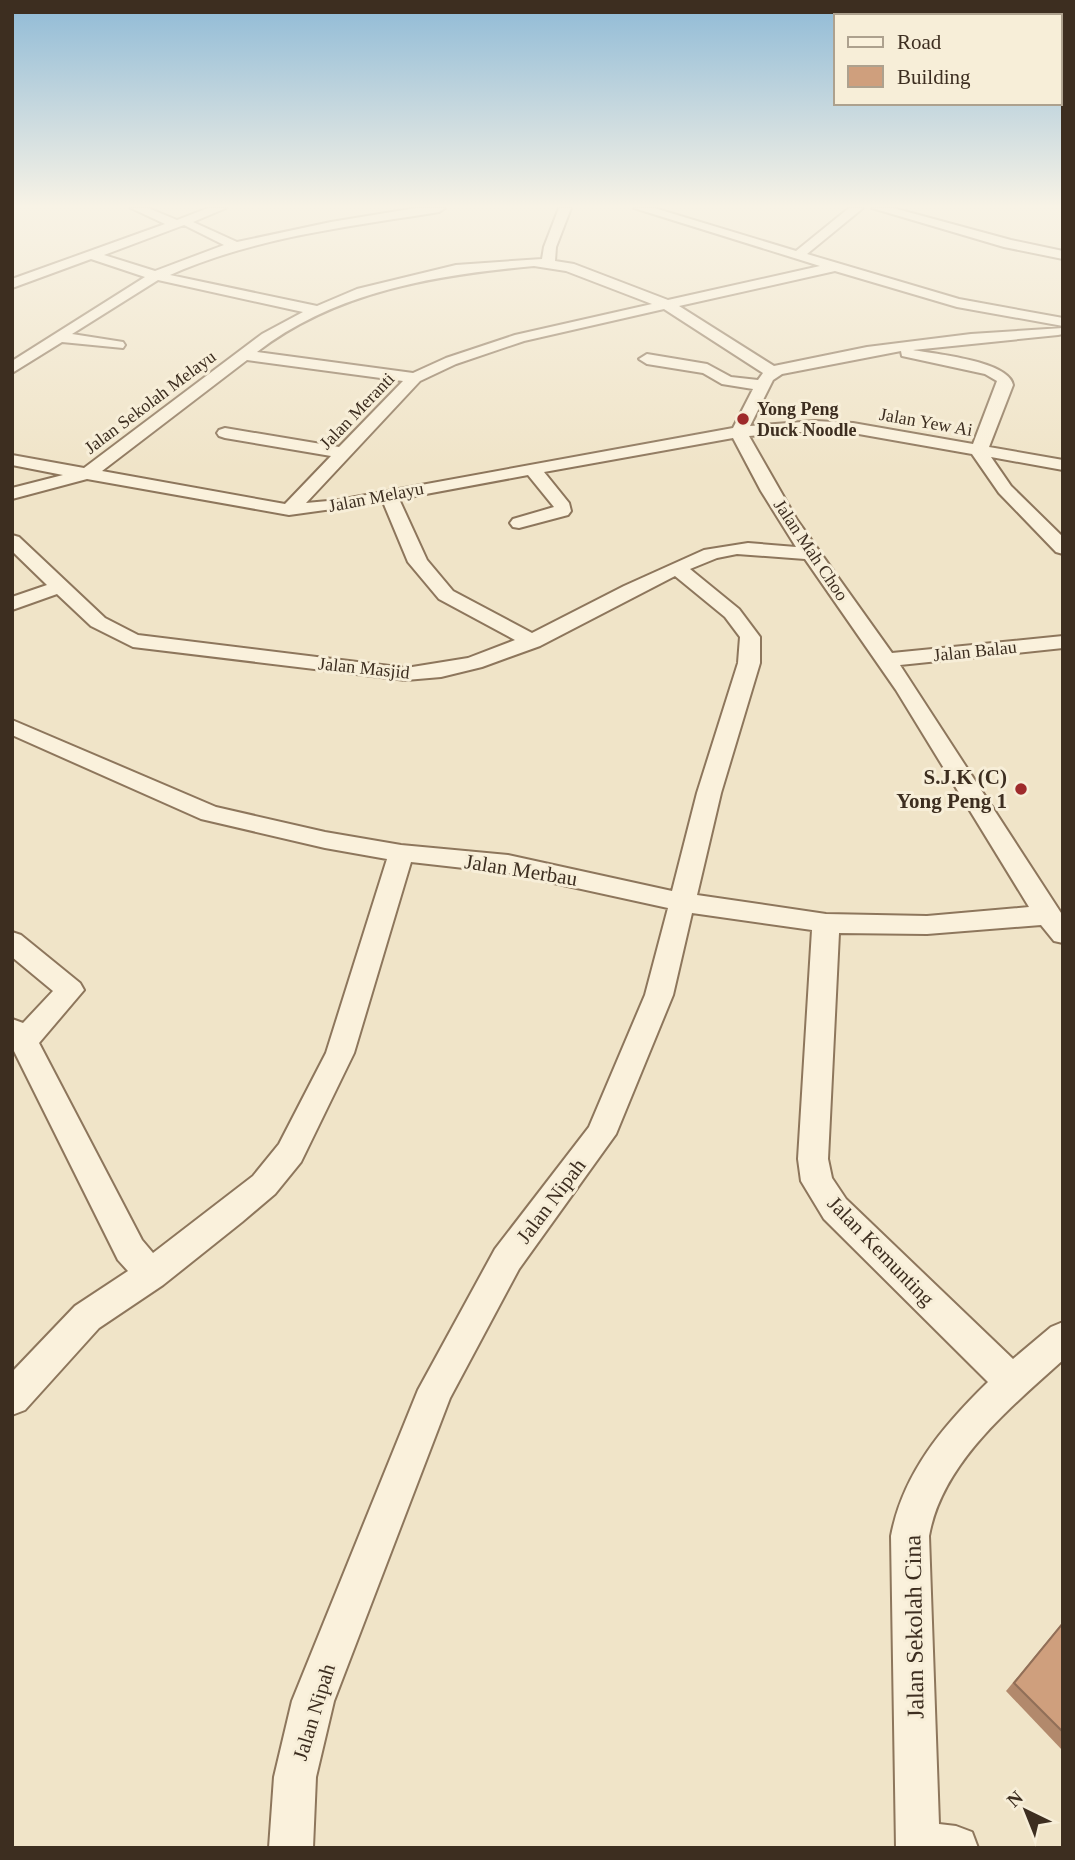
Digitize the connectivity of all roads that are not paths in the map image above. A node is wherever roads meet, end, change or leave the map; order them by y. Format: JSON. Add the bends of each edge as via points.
{"nodes":[{"id":1,"x":127,"y":295,"type":"edge"},
{"id":2,"x":244,"y":295,"type":"edge"},
{"id":3,"x":355,"y":295,"type":"edge"},
{"id":4,"x":639,"y":295,"type":"edge"},
{"id":5,"x":712,"y":295,"type":"edge"},
{"id":6,"x":929,"y":295,"type":"edge"},
{"id":7,"x":667,"y":305,"type":"junction"},
{"id":8,"x":316,"y":310,"type":"junction"},
{"id":9,"x":1063,"y":322,"type":"edge"},
{"id":10,"x":1063,"y":331,"type":"edge"},
{"id":11,"x":61,"y":337,"type":"junction"},
{"id":12,"x":118,"y":345,"type":"dead end"},
{"id":13,"x":877,"y":350,"type":"junction"},
{"id":14,"x":244,"y":355,"type":"junction"},
{"id":15,"x":647,"y":359,"type":"dead end"},
{"id":16,"x":12,"y":368,"type":"edge"},
{"id":17,"x":415,"y":378,"type":"junction"},
{"id":18,"x":767,"y":378,"type":"junction"},
{"id":19,"x":755,"y":404,"type":"junction"},
{"id":20,"x":815,"y":426,"type":"junction"},
{"id":21,"x":739,"y":432,"type":"junction"},
{"id":22,"x":225,"y":433,"type":"dead end"},
{"id":23,"x":663,"y":445,"type":"junction"},
{"id":24,"x":979,"y":451,"type":"junction"},
{"id":25,"x":343,"y":453,"type":"junction"},
{"id":26,"x":736,"y":456,"type":"junction"},
{"id":27,"x":12,"y":460,"type":"edge"},
{"id":28,"x":1063,"y":465,"type":"edge"},
{"id":29,"x":532,"y":469,"type":"junction"},
{"id":30,"x":89,"y":473,"type":"junction"},
{"id":31,"x":12,"y":494,"type":"edge"},
{"id":32,"x":388,"y":495,"type":"junction"},
{"id":33,"x":289,"y":510,"type":"junction"},
{"id":34,"x":519,"y":523,"type":"dead end"},
{"id":35,"x":12,"y":541,"type":"edge"},
{"id":36,"x":1063,"y":548,"type":"edge"},
{"id":37,"x":812,"y":554,"type":"junction"},
{"id":38,"x":676,"y":568,"type":"junction"},
{"id":39,"x":62,"y":586,"type":"junction"},
{"id":40,"x":12,"y":604,"type":"edge"},
{"id":41,"x":533,"y":642,"type":"junction"},
{"id":42,"x":1063,"y":642,"type":"edge"},
{"id":43,"x":886,"y":660,"type":"junction"},
{"id":44,"x":12,"y":727,"type":"edge"},
{"id":45,"x":401,"y":853,"type":"junction"},
{"id":46,"x":682,"y":902,"type":"junction"},
{"id":47,"x":826,"y":923,"type":"junction"},
{"id":48,"x":1055,"y":924,"type":"edge"},
{"id":49,"x":12,"y":942,"type":"edge"},
{"id":50,"x":18,"y":1036,"type":"edge"},
{"id":51,"x":151,"y":1274,"type":"junction"},
{"id":52,"x":1063,"y":1338,"type":"edge"},
{"id":53,"x":1013,"y":1383,"type":"junction"},
{"id":54,"x":12,"y":1398,"type":"edge"},
{"id":55,"x":931,"y":1846,"type":"edge"},
{"id":56,"x":291,"y":1848,"type":"edge"}],
"edges":[{"from":1,"to":11,"type":"street"},
{"from":2,"to":8,"type":"street"},
{"from":3,"to":8,"type":"street","name":"Jalan Sekolah Melayu"},
{"from":4,"to":7,"type":"street"},
{"from":5,"to":7,"type":"street"},
{"from":6,"to":9,"type":"street"},
{"from":7,"to":17,"type":"street","name":"Jalan Meranti","via":[[495,345]]},
{"from":7,"to":18,"type":"street"},
{"from":8,"to":14,"type":"street","name":"Jalan Sekolah Melayu"},
{"from":10,"to":13,"type":"street"},
{"from":11,"to":12,"type":"street"},
{"from":11,"to":16,"type":"street"},
{"from":13,"to":18,"type":"street"},
{"from":13,"to":24,"type":"street","via":[[979,367],[1004,379]]},
{"from":14,"to":17,"type":"street"},
{"from":14,"to":30,"type":"street","name":"Jalan Sekolah Melayu"},
{"from":15,"to":18,"type":"street","via":[[707,369],[727,381]]},
{"from":17,"to":25,"type":"street","name":"Jalan Meranti"},
{"from":18,"to":19,"type":"street"},
{"from":19,"to":20,"type":"street","via":[[774,416]]},
{"from":19,"to":21,"type":"street"},
{"from":20,"to":21,"type":"street","name":"Jalan Yew Ai"},
{"from":20,"to":24,"type":"street","name":"Jalan Yew Ai","via":[[853,428]]},
{"from":21,"to":23,"type":"street","name":"Jalan Melayu"},
{"from":21,"to":26,"type":"street","name":"Jalan Mah Choo"},
{"from":22,"to":25,"type":"street"},
{"from":23,"to":26,"type":"street"},
{"from":23,"to":29,"type":"street","name":"Jalan Melayu"},
{"from":24,"to":28,"type":"street","name":"Jalan Yew Ai"},
{"from":24,"to":36,"type":"street","via":[[1000,484]]},
{"from":25,"to":33,"type":"street","name":"Jalan Meranti"},
{"from":26,"to":37,"type":"street","name":"Jalan Mah Choo"},
{"from":27,"to":30,"type":"street","name":"Jalan Melayu"},
{"from":29,"to":32,"type":"street","name":"Jalan Melayu"},
{"from":29,"to":34,"type":"street","via":[[563,507]]},
{"from":30,"to":31,"type":"street"},
{"from":30,"to":33,"type":"street","name":"Jalan Melayu"},
{"from":32,"to":33,"type":"street","name":"Jalan Melayu"},
{"from":32,"to":41,"type":"street","via":[[418,562],[446,594]]},
{"from":35,"to":39,"type":"street","name":"Jalan Masjid"},
{"from":37,"to":38,"type":"street","name":"Jalan Masjid","via":[[740,548]]},
{"from":37,"to":43,"type":"street","name":"Jalan Mah Choo"},
{"from":38,"to":41,"type":"street","name":"Jalan Masjid"},
{"from":38,"to":46,"type":"street","name":"Jalan Nipah","via":[[732,613],[750,637],[749,663]]},
{"from":39,"to":40,"type":"street"},
{"from":39,"to":41,"type":"street","name":"Jalan Masjid","via":[[115,634],[156,645],[406,674],[458,668]]},
{"from":42,"to":43,"type":"street","name":"Jalan Balau"},
{"from":43,"to":48,"type":"street","name":"Jalan Mah Choo"},
{"from":44,"to":45,"type":"street","name":"Jalan Merbau","via":[[209,813]]},
{"from":45,"to":46,"type":"street","name":"Jalan Merbau","via":[[508,864]]},
{"from":45,"to":51,"type":"street","via":[[340,1053],[290,1153],[264,1185]]},
{"from":46,"to":47,"type":"street","name":"Jalan Merbau"},
{"from":46,"to":56,"type":"street","name":"Jalan Nipah","via":[[659,995],[601,1134],[507,1259],[436,1390],[313,1701],[295,1777]]},
{"from":47,"to":48,"type":"street","name":"Jalan Merbau"},
{"from":47,"to":53,"type":"street","name":"Jalan Kemunting","via":[[813,1159],[817,1181],[835,1209]]},
{"from":49,"to":50,"type":"street","via":[[70,990]]},
{"from":50,"to":51,"type":"street","via":[[130,1250]]},
{"from":51,"to":54,"type":"street","via":[[87,1317]]},
{"from":52,"to":53,"type":"street","name":"Jalan Sekolah Cina"},
{"from":53,"to":55,"type":"street","name":"Jalan Sekolah Cina","via":[[930,1479],[916,1506],[909,1536]]}]}
